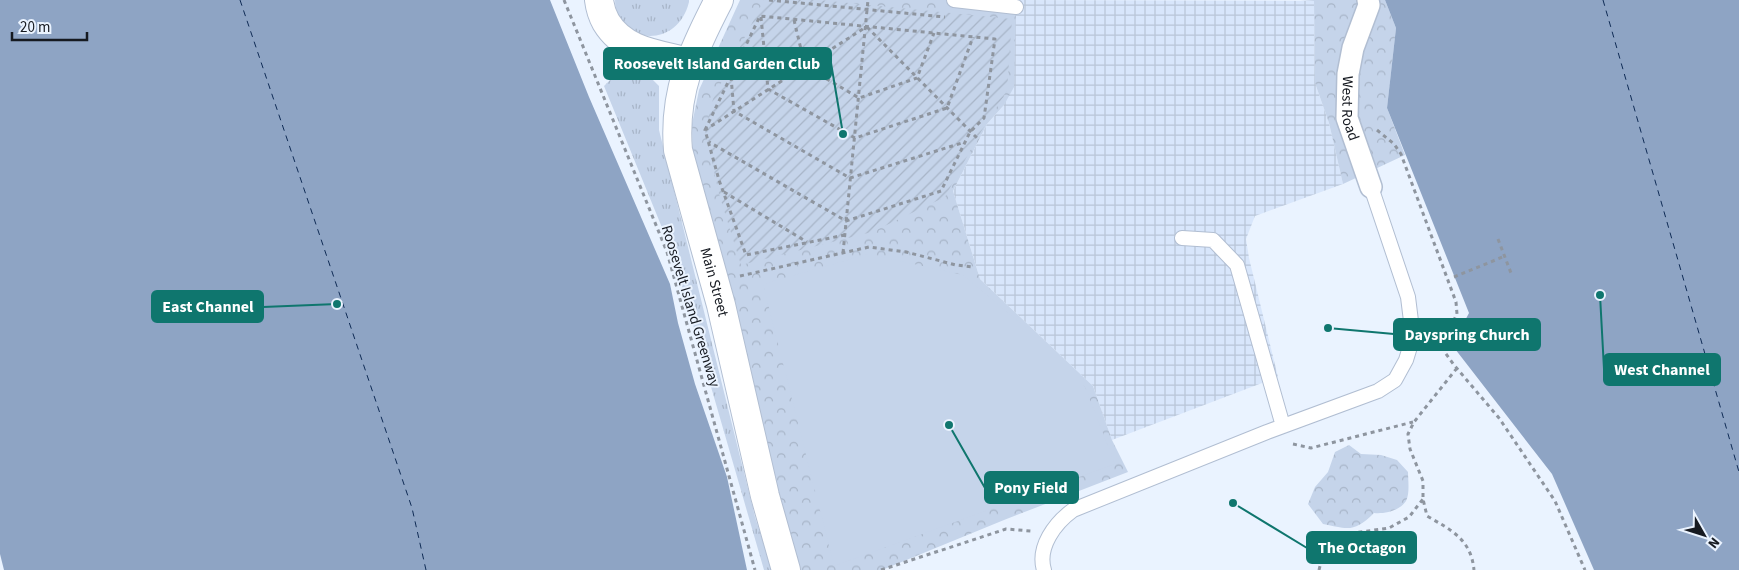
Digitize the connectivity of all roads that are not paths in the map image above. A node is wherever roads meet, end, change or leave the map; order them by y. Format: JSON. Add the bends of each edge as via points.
{"nodes":[{"id":1,"x":599,"y":0,"type":"edge"},
{"id":2,"x":719,"y":0,"type":"edge"},
{"id":3,"x":954,"y":0,"type":"edge"},
{"id":4,"x":1368,"y":0,"type":"edge"},
{"id":5,"x":1016,"y":7,"type":"dead end"},
{"id":6,"x":689,"y":62,"type":"junction"},
{"id":7,"x":1371,"y":188,"type":"joint"},
{"id":8,"x":1182,"y":238,"type":"dead end"},
{"id":9,"x":1283,"y":426,"type":"junction"},
{"id":10,"x":786,"y":570,"type":"edge"},
{"id":11,"x":1044,"y":570,"type":"edge"}],
"edges":[{"from":1,"to":6,"type":"street","via":[[603,17],[625,44]]},
{"from":2,"to":6,"type":"street","name":"Main Street"},
{"from":3,"to":5,"type":"lane"},
{"from":4,"to":7,"type":"street","name":"West Road","via":[[1348,74],[1347,118]]},
{"from":6,"to":10,"type":"street","name":"Main Street","via":[[677,112],[678,150],[709,258],[765,496]]},
{"from":7,"to":9,"type":"lane","via":[[1408,297],[1413,337],[1406,360],[1395,380],[1378,392]]},
{"from":8,"to":9,"type":"lane","via":[[1213,240],[1237,265]]},
{"from":9,"to":11,"type":"lane","via":[[1073,510],[1052,531],[1042,554]]}]}
